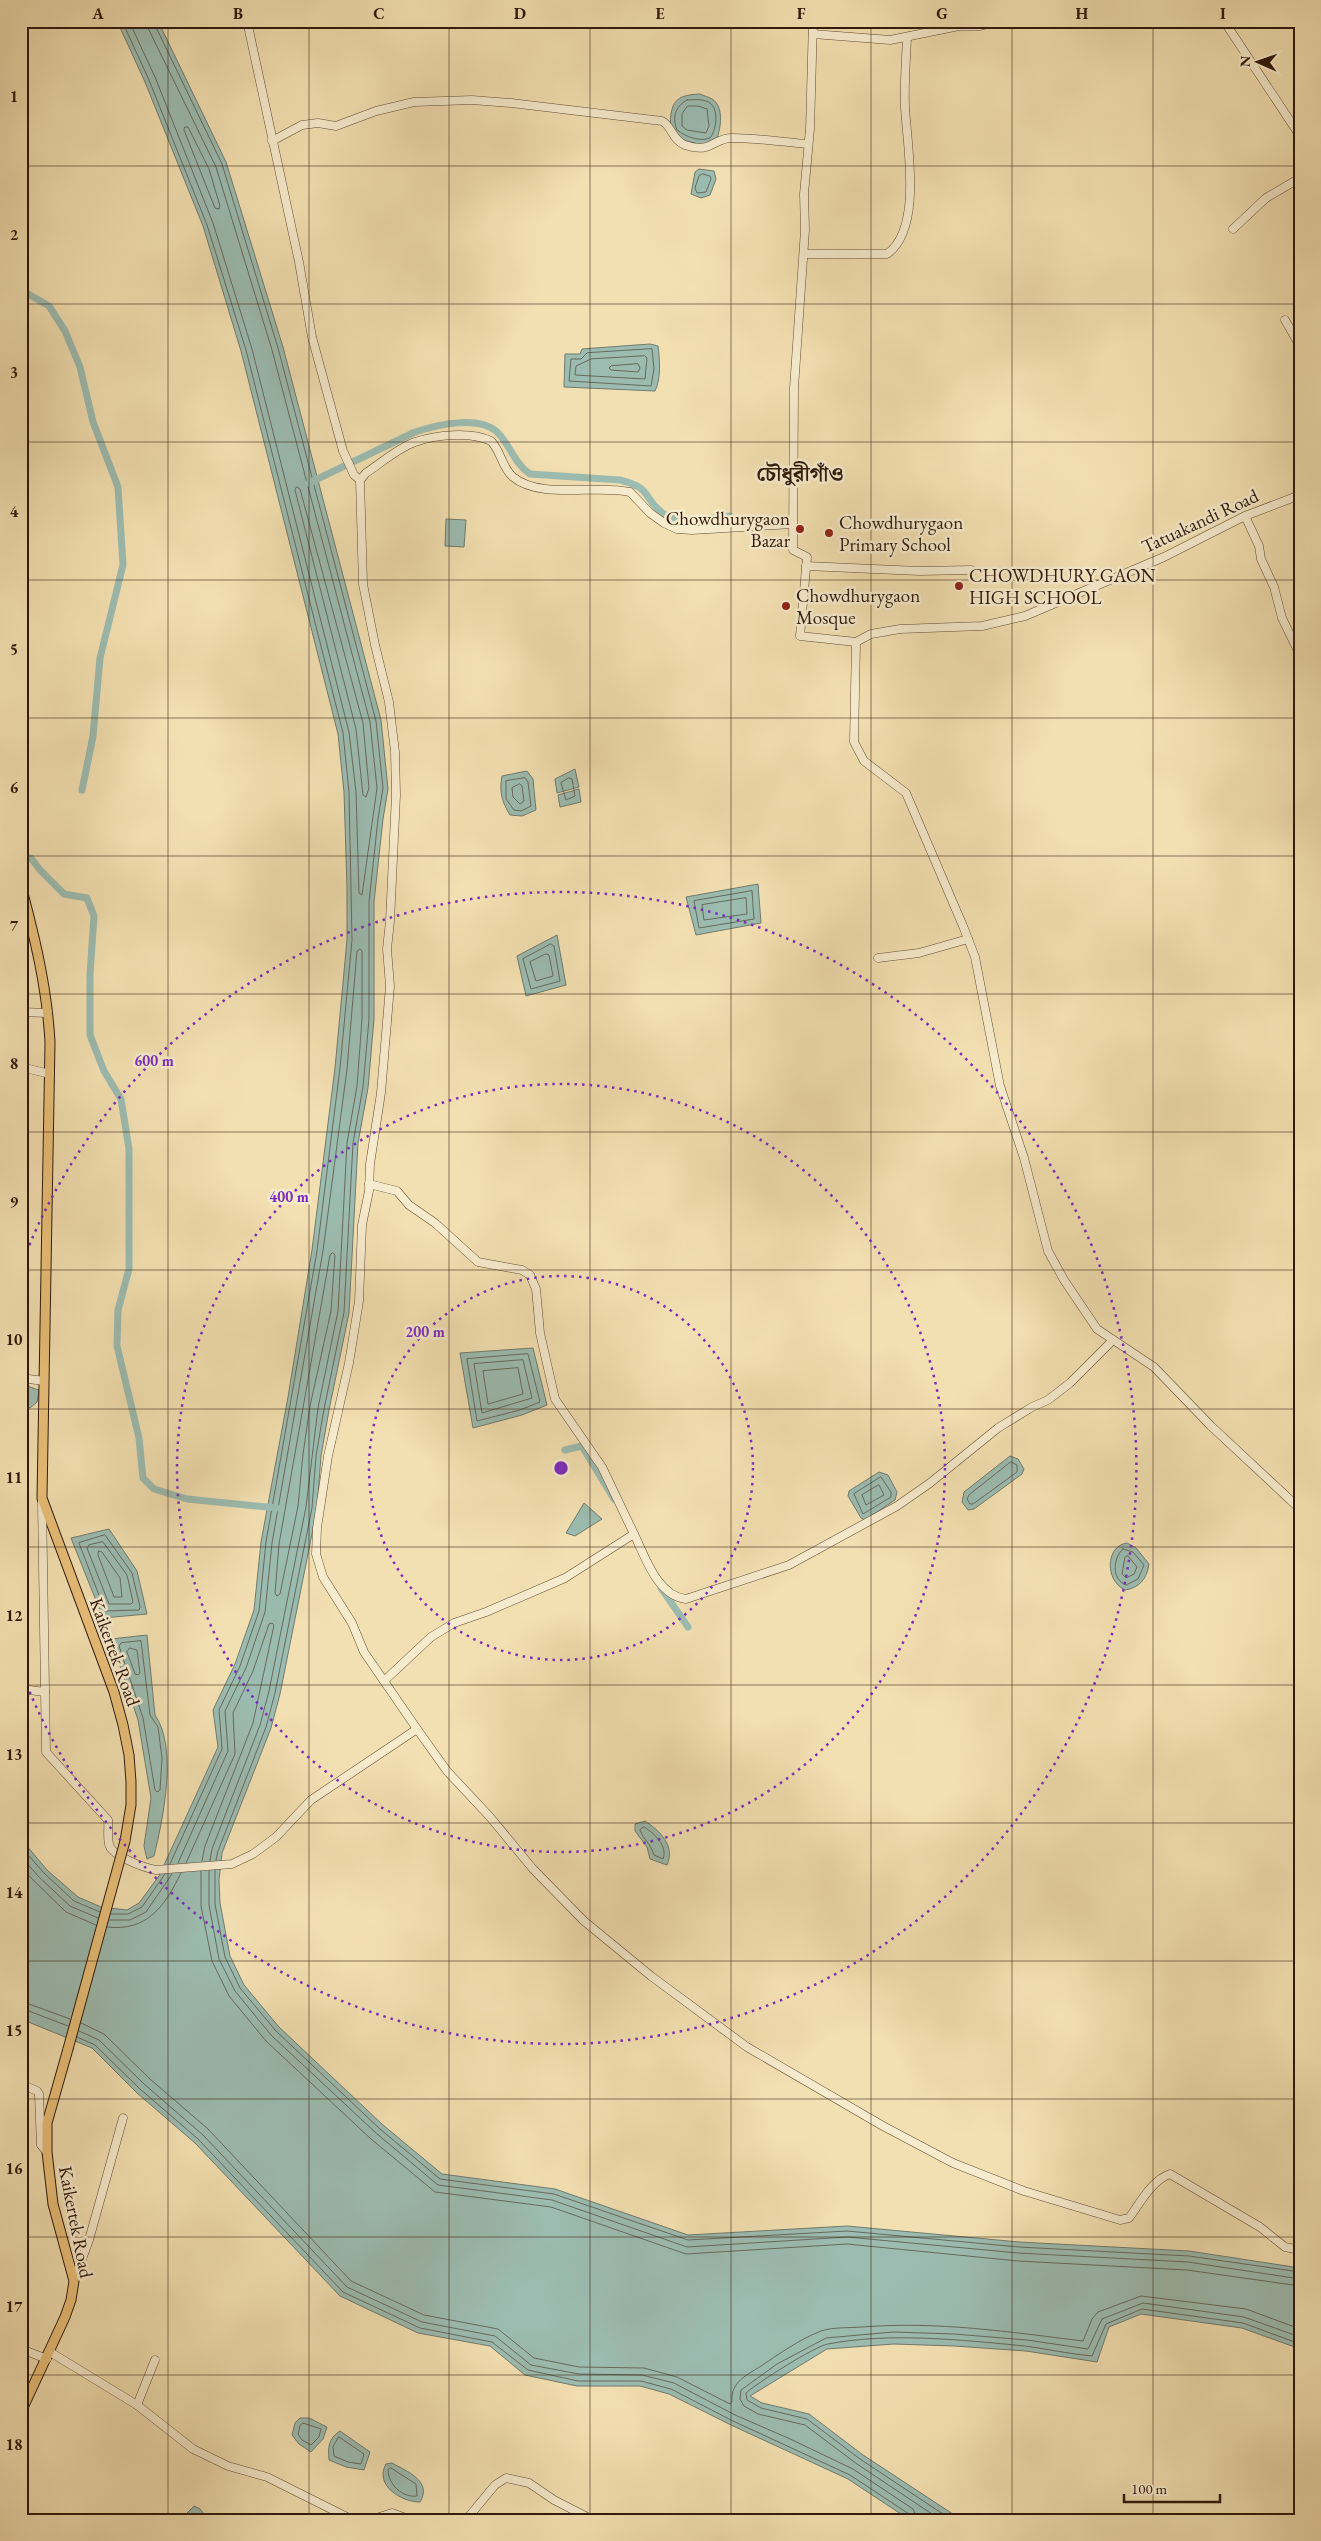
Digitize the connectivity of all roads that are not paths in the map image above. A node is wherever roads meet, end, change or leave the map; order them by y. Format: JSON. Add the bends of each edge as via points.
{"nodes":[{"id":1,"x":247,"y":21,"type":"edge"},
{"id":2,"x":813,"y":21,"type":"edge"},
{"id":3,"x":1000,"y":21,"type":"edge"},
{"id":4,"x":1224,"y":21,"type":"edge"},
{"id":5,"x":813,"y":34,"type":"junction"},
{"id":6,"x":907,"y":38,"type":"junction"},
{"id":7,"x":1300,"y":136,"type":"edge"},
{"id":8,"x":272,"y":141,"type":"junction"},
{"id":9,"x":808,"y":144,"type":"junction"},
{"id":10,"x":1300,"y":178,"type":"edge"},
{"id":11,"x":1233,"y":228,"type":"dead end"},
{"id":12,"x":804,"y":254,"type":"junction"},
{"id":13,"x":1285,"y":320,"type":"dead end"},
{"id":14,"x":1300,"y":346,"type":"edge"},
{"id":15,"x":357,"y":477,"type":"junction"},
{"id":16,"x":1300,"y":495,"type":"edge"},
{"id":17,"x":1245,"y":516,"type":"junction"},
{"id":18,"x":793,"y":524,"type":"junction"},
{"id":19,"x":806,"y":566,"type":"junction"},
{"id":20,"x":971,"y":570,"type":"dead end"},
{"id":21,"x":856,"y":642,"type":"junction"},
{"id":22,"x":1300,"y":655,"type":"edge"},
{"id":23,"x":21,"y":886,"type":"edge"},
{"id":24,"x":968,"y":939,"type":"junction"},
{"id":25,"x":878,"y":958,"type":"dead end"},
{"id":26,"x":21,"y":1012,"type":"edge"},
{"id":27,"x":48,"y":1013,"type":"junction"},
{"id":28,"x":21,"y":1067,"type":"edge"},
{"id":29,"x":50,"y":1074,"type":"junction"},
{"id":30,"x":369,"y":1184,"type":"junction"},
{"id":31,"x":1113,"y":1340,"type":"junction"},
{"id":32,"x":21,"y":1378,"type":"edge"},
{"id":33,"x":44,"y":1381,"type":"junction"},
{"id":34,"x":42,"y":1498,"type":"junction"},
{"id":35,"x":1300,"y":1508,"type":"edge"},
{"id":36,"x":633,"y":1534,"type":"junction"},
{"id":37,"x":384,"y":1681,"type":"junction"},
{"id":38,"x":21,"y":1689,"type":"edge"},
{"id":39,"x":45,"y":1692,"type":"junction"},
{"id":40,"x":417,"y":1729,"type":"junction"},
{"id":41,"x":21,"y":2084,"type":"edge"},
{"id":42,"x":123,"y":2118,"type":"dead end"},
{"id":43,"x":47,"y":2152,"type":"junction"},
{"id":44,"x":1300,"y":2250,"type":"edge"},
{"id":45,"x":74,"y":2281,"type":"junction"},
{"id":46,"x":21,"y":2349,"type":"edge"},
{"id":47,"x":49,"y":2356,"type":"junction"},
{"id":48,"x":155,"y":2360,"type":"dead end"},
{"id":49,"x":137,"y":2405,"type":"junction"},
{"id":50,"x":21,"y":2412,"type":"edge"},
{"id":51,"x":353,"y":2520,"type":"edge"},
{"id":52,"x":370,"y":2520,"type":"edge"},
{"id":53,"x":411,"y":2520,"type":"edge"},
{"id":54,"x":466,"y":2520,"type":"edge"},
{"id":55,"x":594,"y":2520,"type":"edge"}],
"edges":[{"from":1,"to":8,"type":"street"},
{"from":2,"to":5,"type":"street"},
{"from":3,"to":6,"type":"street"},
{"from":4,"to":7,"type":"street"},
{"from":5,"to":6,"type":"street","via":[[890,40]]},
{"from":5,"to":9,"type":"street"},
{"from":6,"to":12,"type":"street","via":[[905,106],[910,192],[900,239],[887,254]]},
{"from":8,"to":9,"type":"street","via":[[302,125],[336,126],[376,111],[414,102],[462,100],[662,121],[679,142],[706,148],[729,138]]},
{"from":8,"to":15,"type":"street","via":[[312,338],[343,451]]},
{"from":9,"to":12,"type":"street"},
{"from":10,"to":11,"type":"street","via":[[1266,198]]},
{"from":12,"to":18,"type":"street","via":[[794,388]]},
{"from":13,"to":14,"type":"street"},
{"from":15,"to":18,"type":"street","via":[[414,443],[470,435],[490,441],[513,476],[524,483],[544,489],[630,492],[650,513],[677,529]]},
{"from":15,"to":30,"type":"street","via":[[363,584],[389,702],[397,782],[387,949],[390,986]]},
{"from":16,"to":17,"type":"street","name":"Tatuakandi Road"},
{"from":17,"to":21,"type":"street","name":"Tatuakandi Road","via":[[1164,557],[1025,616],[982,626],[900,629],[871,634]]},
{"from":17,"to":22,"type":"street","via":[[1274,587],[1282,618]]},
{"from":18,"to":19,"type":"street","via":[[793,550],[807,555]]},
{"from":19,"to":20,"type":"street"},
{"from":19,"to":21,"type":"street","via":[[800,636]]},
{"from":21,"to":24,"type":"street","via":[[854,742],[864,760],[906,793]]},
{"from":23,"to":27,"type":"main road","name":"Kaikertek Road","via":[[41,958]]},
{"from":24,"to":25,"type":"street","via":[[919,953]]},
{"from":24,"to":31,"type":"street","via":[[975,957],[1000,1086],[1024,1158],[1048,1251],[1093,1325]]},
{"from":26,"to":27,"type":"street"},
{"from":27,"to":29,"type":"main road","name":"Kaikertek Road"},
{"from":28,"to":29,"type":"street"},
{"from":29,"to":33,"type":"main road","name":"Kaikertek Road"},
{"from":30,"to":36,"type":"street","via":[[397,1191],[478,1262],[522,1270],[530,1275],[536,1289],[540,1333],[554,1399],[602,1467]]},
{"from":30,"to":37,"type":"street","via":[[362,1225],[359,1301],[328,1456],[316,1554],[324,1577],[352,1623],[364,1652]]},
{"from":31,"to":35,"type":"street","via":[[1154,1367],[1211,1426]]},
{"from":31,"to":36,"type":"street","via":[[1048,1400],[998,1428],[897,1506],[789,1565],[686,1599],[679,1598],[664,1588]]},
{"from":32,"to":33,"type":"street"},
{"from":33,"to":34,"type":"main road","name":"Kaikertek Road"},
{"from":34,"to":39,"type":"street"},
{"from":34,"to":43,"type":"main road","name":"Kaikertek Road","bridge":true,"via":[[114,1692],[129,1755],[131,1790],[125,1841],[47,2123]]},
{"from":36,"to":37,"type":"street","via":[[566,1578],[454,1623],[439,1632]]},
{"from":37,"to":40,"type":"street"},
{"from":38,"to":39,"type":"street"},
{"from":39,"to":40,"type":"street","via":[[45,1747],[48,1756],[73,1779],[108,1820],[111,1850],[143,1868],[156,1870],[232,1864],[253,1854],[276,1837],[311,1800]]},
{"from":40,"to":44,"type":"street","via":[[448,1771],[533,1869],[584,1921],[651,1976],[747,2047],[953,2163],[1024,2190],[1120,2220],[1129,2218],[1155,2184],[1170,2174],[1260,2227],[1285,2247]]},
{"from":41,"to":43,"type":"street","via":[[39,2094],[41,2145]]},
{"from":42,"to":45,"type":"street","via":[[92,2231]]},
{"from":43,"to":45,"type":"main road","name":"Kaikertek Road","via":[[53,2204]]},
{"from":45,"to":47,"type":"main road","name":"Kaikertek Road","via":[[71,2300]]},
{"from":46,"to":47,"type":"street"},
{"from":47,"to":49,"type":"street"},
{"from":47,"to":50,"type":"main road","name":"Kaikertek Road"},
{"from":48,"to":49,"type":"street"},
{"from":49,"to":51,"type":"street","via":[[193,2449],[228,2466],[267,2477]]},
{"from":52,"to":53,"type":"street","via":[[392,2513]]},
{"from":54,"to":55,"type":"street","via":[[495,2485],[506,2478],[529,2482],[554,2500]]}]}
